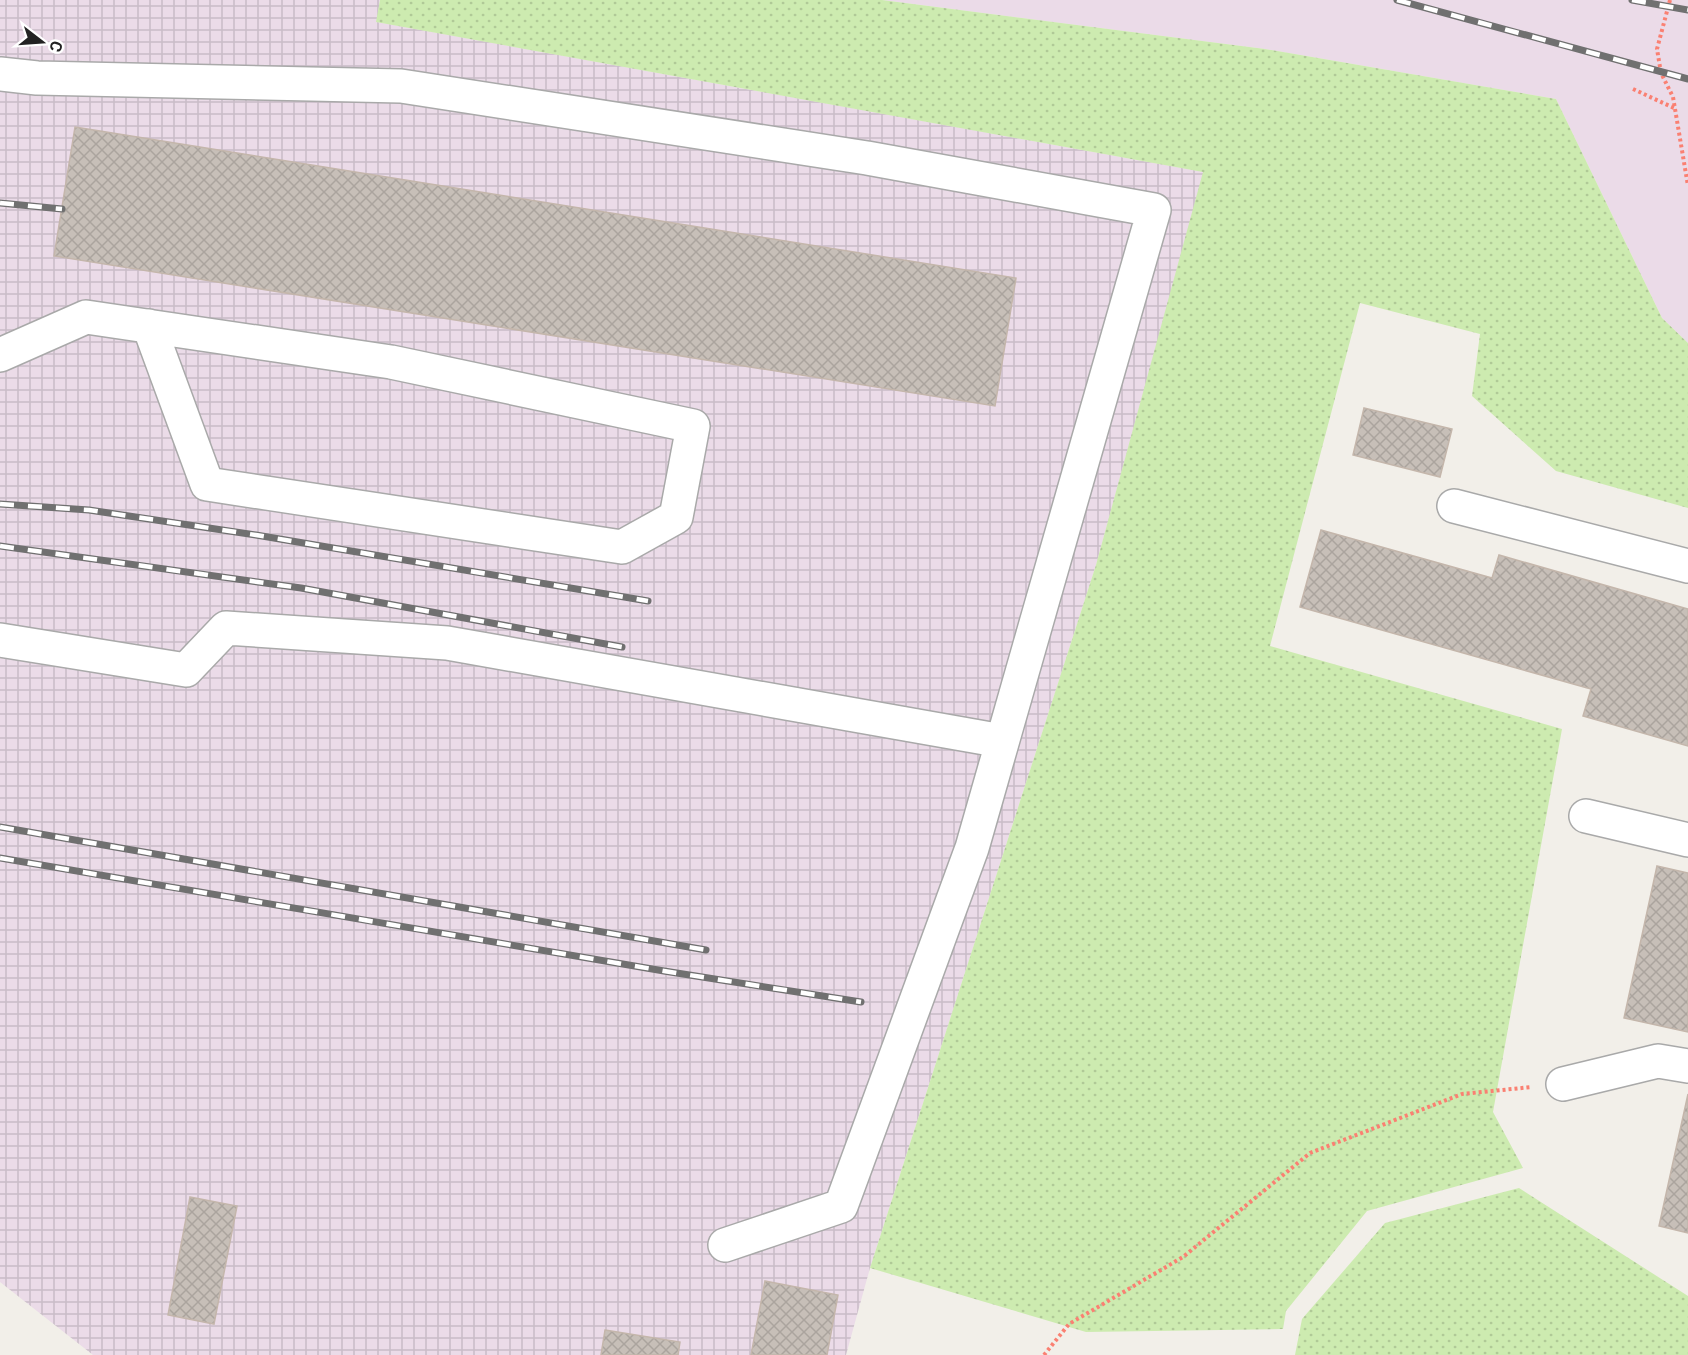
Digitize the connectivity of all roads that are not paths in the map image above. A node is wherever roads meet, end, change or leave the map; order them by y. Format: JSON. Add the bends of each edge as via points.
{"nodes":[{"id":1,"x":0,"y":74,"type":"edge"},
{"id":2,"x":148,"y":327,"type":"junction"},
{"id":3,"x":0,"y":355,"type":"edge"},
{"id":4,"x":1454,"y":506,"type":"dead end"},
{"id":5,"x":1688,"y":566,"type":"edge"},
{"id":6,"x":0,"y":640,"type":"edge"},
{"id":7,"x":1002,"y":741,"type":"junction"},
{"id":8,"x":1587,"y":816,"type":"dead end"},
{"id":9,"x":1688,"y":840,"type":"edge"},
{"id":10,"x":1688,"y":1066,"type":"edge"},
{"id":11,"x":1563,"y":1084,"type":"road end"},
{"id":12,"x":725,"y":1245,"type":"dead end"}],
"edges":[{"from":1,"to":7,"type":"lane","via":[[401,86],[867,158],[1154,210]]},
{"from":2,"to":2,"type":"lane","via":[[207,484],[622,547],[675,517],[693,426],[391,362]]},
{"from":2,"to":3,"type":"lane","via":[[86,317]]},
{"from":4,"to":5,"type":"lane"},
{"from":6,"to":7,"type":"lane","via":[[186,669],[226,628],[447,643]]},
{"from":7,"to":12,"type":"lane","via":[[972,848],[841,1206]]},
{"from":8,"to":9,"type":"lane"},
{"from":10,"to":11,"type":"lane","via":[[1658,1061]]}]}
